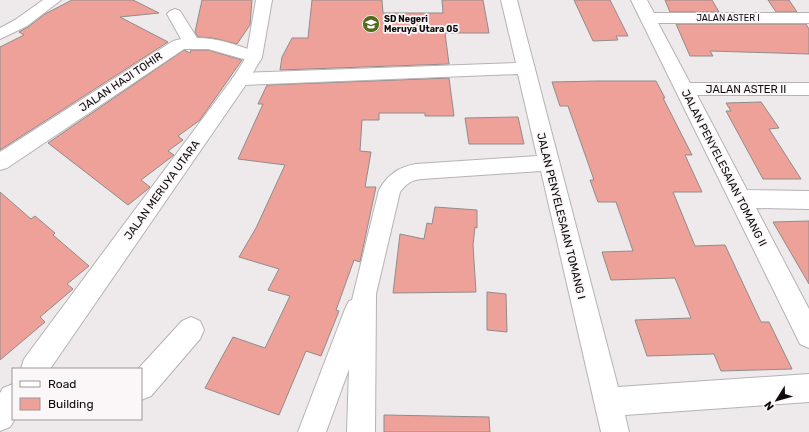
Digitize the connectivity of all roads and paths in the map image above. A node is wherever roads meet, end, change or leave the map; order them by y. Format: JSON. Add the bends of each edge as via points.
{"nodes":[{"id":1,"x":53,"y":0,"type":"edge"},
{"id":2,"x":264,"y":0,"type":"edge"},
{"id":3,"x":509,"y":0,"type":"edge"},
{"id":4,"x":639,"y":0,"type":"edge"},
{"id":5,"x":175,"y":14,"type":"dead end"},
{"id":6,"x":648,"y":18,"type":"junction"},
{"id":7,"x":809,"y":18,"type":"edge"},
{"id":8,"x":0,"y":34,"type":"edge"},
{"id":9,"x":191,"y":42,"type":"junction"},
{"id":10,"x":254,"y":57,"type":"junction"},
{"id":11,"x":525,"y":68,"type":"junction"},
{"id":12,"x":241,"y":78,"type":"junction"},
{"id":13,"x":684,"y":89,"type":"junction"},
{"id":14,"x":809,"y":90,"type":"edge"},
{"id":15,"x":0,"y":162,"type":"edge"},
{"id":16,"x":548,"y":163,"type":"junction"},
{"id":17,"x":740,"y":199,"type":"junction"},
{"id":18,"x":809,"y":200,"type":"edge"},
{"id":19,"x":364,"y":294,"type":"junction"},
{"id":20,"x":190,"y":330,"type":"dead end"},
{"id":21,"x":809,"y":335,"type":"edge"},
{"id":22,"x":35,"y":368,"type":"edge"},
{"id":23,"x":142,"y":385,"type":"edge"},
{"id":24,"x":809,"y":388,"type":"edge"},
{"id":25,"x":12,"y":399,"type":"edge"},
{"id":26,"x":608,"y":402,"type":"junction"},
{"id":27,"x":0,"y":416,"type":"edge"},
{"id":28,"x":312,"y":432,"type":"edge"},
{"id":29,"x":361,"y":432,"type":"edge"},
{"id":30,"x":615,"y":432,"type":"edge"}],
"edges":[{"from":1,"to":8,"type":"street","via":[[21,23]]},
{"from":2,"to":10,"type":"street","name":"JALAN MERUYA UTARA"},
{"from":3,"to":11,"type":"street","name":"JALAN PENYELESAIAN TOMANG I"},
{"from":4,"to":6,"type":"street","name":"JALAN PENYELESAIAN TOMANG II"},
{"from":5,"to":9,"type":"street"},
{"from":6,"to":7,"type":"street","name":"JALAN ASTER I"},
{"from":6,"to":13,"type":"street","name":"JALAN PENYELESAIAN TOMANG II"},
{"from":9,"to":10,"type":"street","name":"JALAN HAJI TOHIR","via":[[209,44]]},
{"from":9,"to":15,"type":"street","name":"JALAN HAJI TOHIR","via":[[168,51]]},
{"from":10,"to":12,"type":"street","name":"JALAN MERUYA UTARA"},
{"from":11,"to":12,"type":"street"},
{"from":11,"to":16,"type":"street","name":"JALAN PENYELESAIAN TOMANG I"},
{"from":12,"to":22,"type":"street","name":"JALAN MERUYA UTARA"},
{"from":13,"to":14,"type":"street","name":"JALAN ASTER II"},
{"from":13,"to":17,"type":"street","name":"JALAN PENYELESAIAN TOMANG II"},
{"from":16,"to":19,"type":"street","via":[[422,171],[408,173],[398,179],[390,190]]},
{"from":16,"to":26,"type":"street","name":"JALAN PENYELESAIAN TOMANG I"},
{"from":17,"to":18,"type":"street"},
{"from":17,"to":21,"type":"street","name":"JALAN PENYELESAIAN TOMANG II"},
{"from":19,"to":28,"type":"street"},
{"from":19,"to":29,"type":"street"},
{"from":20,"to":23,"type":"street"},
{"from":24,"to":26,"type":"street"},
{"from":25,"to":27,"type":"street"},
{"from":26,"to":30,"type":"street","name":"JALAN PENYELESAIAN TOMANG I"}]}
